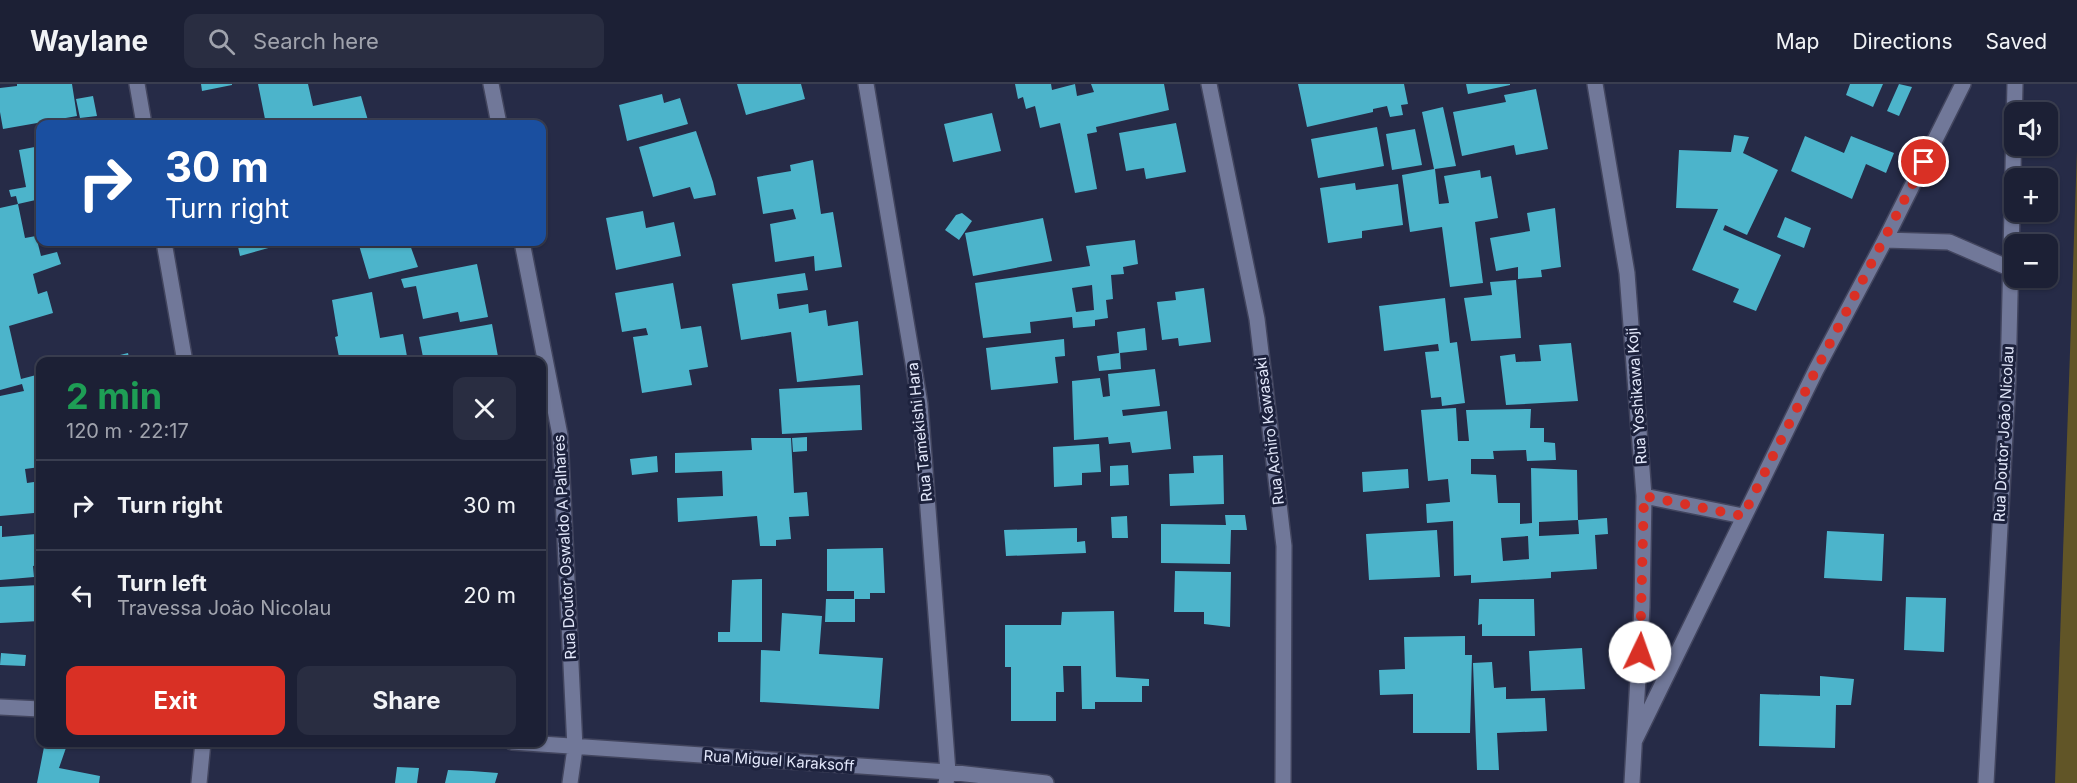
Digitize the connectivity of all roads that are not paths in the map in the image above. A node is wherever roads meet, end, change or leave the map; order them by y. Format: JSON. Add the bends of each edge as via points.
{"nodes":[{"id":1,"x":137,"y":84,"type":"edge"},
{"id":2,"x":491,"y":84,"type":"edge"},
{"id":3,"x":866,"y":84,"type":"edge"},
{"id":4,"x":1209,"y":84,"type":"edge"},
{"id":5,"x":1595,"y":84,"type":"edge"},
{"id":6,"x":1963,"y":84,"type":"edge"},
{"id":7,"x":2015,"y":84,"type":"edge"},
{"id":8,"x":143,"y":120,"type":"edge"},
{"id":9,"x":498,"y":120,"type":"edge"},
{"id":10,"x":2010,"y":234,"type":"edge"},
{"id":11,"x":1885,"y":240,"type":"junction"},
{"id":12,"x":165,"y":246,"type":"edge"},
{"id":13,"x":523,"y":246,"type":"edge"},
{"id":14,"x":2004,"y":266,"type":"edge"},
{"id":15,"x":2009,"y":288,"type":"edge"},
{"id":16,"x":184,"y":357,"type":"edge"},
{"id":17,"x":545,"y":357,"type":"edge"},
{"id":18,"x":546,"y":364,"type":"edge"},
{"id":19,"x":1644,"y":496,"type":"junction"},
{"id":20,"x":1743,"y":516,"type":"junction"},
{"id":21,"x":0,"y":707,"type":"edge"},
{"id":22,"x":36,"y":709,"type":"edge"},
{"id":23,"x":1635,"y":740,"type":"junction"},
{"id":24,"x":546,"y":745,"type":"edge"},
{"id":25,"x":203,"y":747,"type":"edge"},
{"id":26,"x":575,"y":748,"type":"junction"},
{"id":27,"x":947,"y":778,"type":"edge"},
{"id":28,"x":199,"y":783,"type":"edge"},
{"id":29,"x":570,"y":783,"type":"edge"},
{"id":30,"x":1046,"y":783,"type":"edge"},
{"id":31,"x":1283,"y":783,"type":"edge"},
{"id":32,"x":1632,"y":783,"type":"edge"},
{"id":33,"x":1986,"y":783,"type":"edge"}],
"edges":[{"from":1,"to":8,"type":"street"},
{"from":2,"to":9,"type":"street"},
{"from":3,"to":27,"type":"street","name":"Rua Tamekishi Hara","via":[[920,405]]},
{"from":4,"to":31,"type":"street","name":"Rua Achiro Kawasaki","via":[[1257,319],[1284,546]]},
{"from":5,"to":19,"type":"street","name":"Rua Yoshikawa Koji","via":[[1627,273]]},
{"from":6,"to":11,"type":"street"},
{"from":7,"to":10,"type":"street","name":"Rua Doutor João Nicolau"},
{"from":11,"to":14,"type":"street","via":[[1948,242]]},
{"from":11,"to":20,"type":"street"},
{"from":12,"to":16,"type":"street"},
{"from":13,"to":17,"type":"street","name":"Rua Doutor Oswaldo A Palhares"},
{"from":15,"to":33,"type":"street","name":"Rua Doutor João Nicolau","via":[[2008,380]]},
{"from":18,"to":26,"type":"street","name":"Rua Doutor Oswaldo A Palhares","via":[[560,435]]},
{"from":19,"to":20,"type":"street"},
{"from":19,"to":23,"type":"street","name":"Rua Yoshikawa Koji"},
{"from":20,"to":23,"type":"street"},
{"from":21,"to":22,"type":"street"},
{"from":23,"to":32,"type":"street","name":"Rua Yoshikawa Koji"},
{"from":24,"to":26,"type":"street","name":"Rua Miguel Karaksoff"},
{"from":25,"to":28,"type":"street"},
{"from":26,"to":27,"type":"street","name":"Rua Miguel Karaksoff"},
{"from":26,"to":29,"type":"street","name":"Rua Doutor Oswaldo A Palhares"},
{"from":27,"to":30,"type":"street","name":"Rua Miguel Karaksoff"}]}
